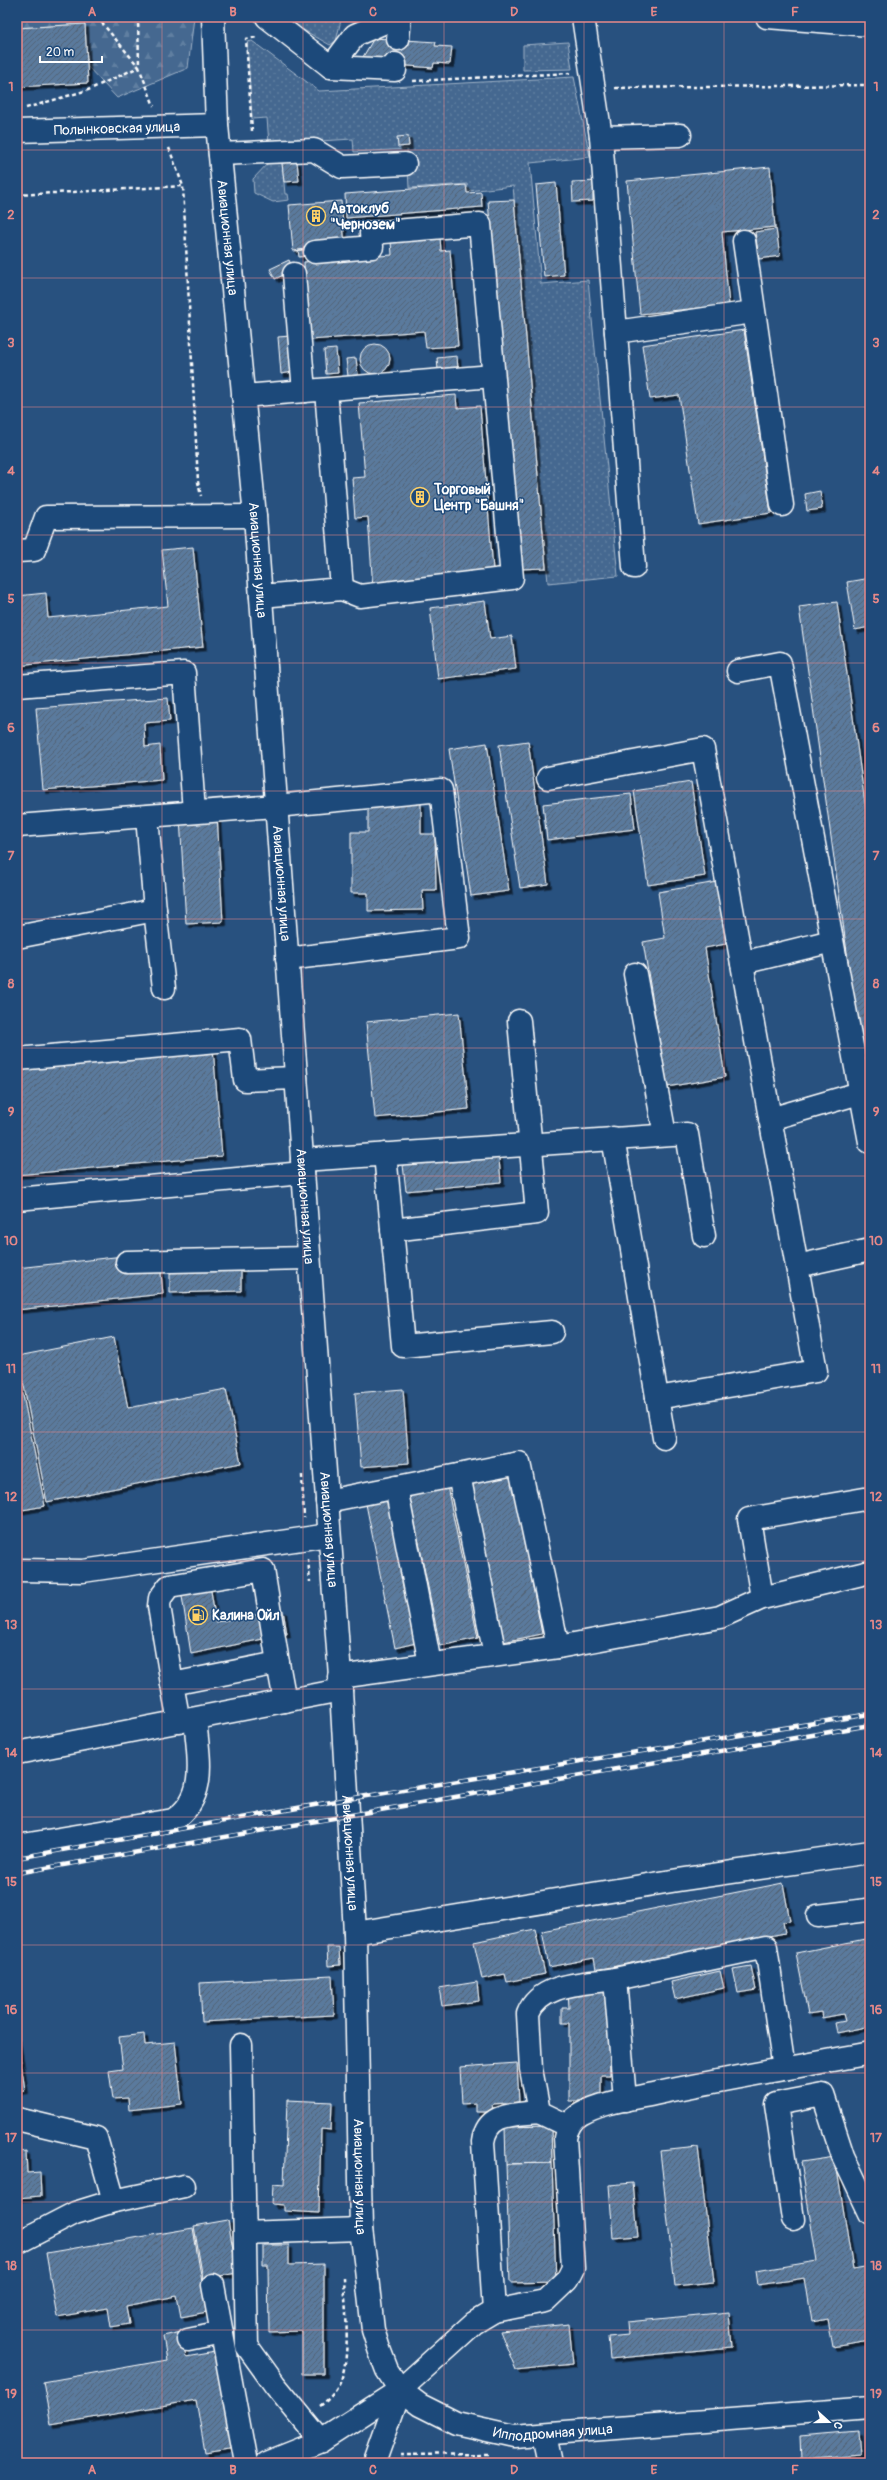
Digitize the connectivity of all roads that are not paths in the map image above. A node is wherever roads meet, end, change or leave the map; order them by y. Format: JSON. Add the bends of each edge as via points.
{"nodes":[{"id":1,"x":213,"y":17,"type":"edge"},
{"id":2,"x":267,"y":17,"type":"edge"},
{"id":3,"x":399,"y":17,"type":"edge"},
{"id":4,"x":583,"y":17,"type":"edge"},
{"id":5,"x":767,"y":17,"type":"edge"},
{"id":6,"x":870,"y":25,"type":"edge"},
{"id":7,"x":398,"y":39,"type":"dead end"},
{"id":8,"x":395,"y":64,"type":"dead end"},
{"id":9,"x":331,"y":67,"type":"junction"},
{"id":10,"x":217,"y":125,"type":"junction"},
{"id":11,"x":17,"y":131,"type":"edge"},
{"id":12,"x":680,"y":135,"type":"dead end"},
{"id":13,"x":601,"y":138,"type":"junction"},
{"id":14,"x":220,"y":154,"type":"junction"},
{"id":15,"x":405,"y":164,"type":"dead end"},
{"id":16,"x":744,"y":242,"type":"dead end"},
{"id":17,"x":315,"y":252,"type":"dead end"},
{"id":18,"x":294,"y":274,"type":"dead end"},
{"id":19,"x":753,"y":312,"type":"junction"},
{"id":20,"x":616,"y":332,"type":"junction"},
{"id":21,"x":493,"y":376,"type":"junction"},
{"id":22,"x":326,"y":390,"type":"junction"},
{"id":23,"x":304,"y":391,"type":"junction"},
{"id":24,"x":243,"y":396,"type":"junction"},
{"id":25,"x":782,"y":505,"type":"dead end"},
{"id":26,"x":255,"y":516,"type":"junction"},
{"id":27,"x":17,"y":551,"type":"edge"},
{"id":28,"x":634,"y":568,"type":"dead end"},
{"id":29,"x":342,"y":589,"type":"junction"},
{"id":30,"x":261,"y":596,"type":"junction"},
{"id":31,"x":738,"y":671,"type":"dead end"},
{"id":32,"x":17,"y":686,"type":"edge"},
{"id":33,"x":548,"y":778,"type":"dead end"},
{"id":34,"x":276,"y":806,"type":"junction"},
{"id":35,"x":194,"y":812,"type":"junction"},
{"id":36,"x":147,"y":816,"type":"junction"},
{"id":37,"x":17,"y":826,"type":"edge"},
{"id":38,"x":154,"y":910,"type":"junction"},
{"id":39,"x":17,"y":937,"type":"edge"},
{"id":40,"x":832,"y":941,"type":"junction"},
{"id":41,"x":287,"y":959,"type":"junction"},
{"id":42,"x":742,"y":963,"type":"junction"},
{"id":43,"x":635,"y":974,"type":"dead end"},
{"id":44,"x":164,"y":988,"type":"dead end"},
{"id":45,"x":519,"y":1021,"type":"dead end"},
{"id":46,"x":17,"y":1058,"type":"edge"},
{"id":47,"x":296,"y":1078,"type":"junction"},
{"id":48,"x":865,"y":1091,"type":"edge"},
{"id":49,"x":770,"y":1119,"type":"junction"},
{"id":50,"x":665,"y":1135,"type":"junction"},
{"id":51,"x":613,"y":1138,"type":"junction"},
{"id":52,"x":870,"y":1142,"type":"edge"},
{"id":53,"x":530,"y":1144,"type":"junction"},
{"id":54,"x":385,"y":1154,"type":"junction"},
{"id":55,"x":303,"y":1166,"type":"junction"},
{"id":56,"x":17,"y":1199,"type":"edge"},
{"id":57,"x":392,"y":1230,"type":"junction"},
{"id":58,"x":704,"y":1236,"type":"dead end"},
{"id":59,"x":870,"y":1250,"type":"edge"},
{"id":60,"x":309,"y":1258,"type":"junction"},
{"id":61,"x":127,"y":1262,"type":"dead end"},
{"id":62,"x":797,"y":1266,"type":"junction"},
{"id":63,"x":552,"y":1332,"type":"dead end"},
{"id":64,"x":657,"y":1398,"type":"junction"},
{"id":65,"x":664,"y":1438,"type":"dead end"},
{"id":66,"x":459,"y":1475,"type":"junction"},
{"id":67,"x":396,"y":1488,"type":"junction"},
{"id":68,"x":870,"y":1498,"type":"edge"},
{"id":69,"x":327,"y":1501,"type":"junction"},
{"id":70,"x":329,"y":1535,"type":"junction"},
{"id":71,"x":17,"y":1570,"type":"edge"},
{"id":72,"x":870,"y":1572,"type":"edge"},
{"id":73,"x":762,"y":1598,"type":"junction"},
{"id":74,"x":558,"y":1647,"type":"junction"},
{"id":75,"x":495,"y":1656,"type":"junction"},
{"id":76,"x":278,"y":1663,"type":"junction"},
{"id":77,"x":430,"y":1664,"type":"junction"},
{"id":78,"x":172,"y":1684,"type":"junction"},
{"id":79,"x":340,"y":1684,"type":"junction"},
{"id":80,"x":285,"y":1701,"type":"junction"},
{"id":81,"x":187,"y":1720,"type":"junction"},
{"id":82,"x":17,"y":1753,"type":"edge"},
{"id":83,"x":17,"y":1846,"type":"edge"},
{"id":84,"x":870,"y":1852,"type":"edge"},
{"id":85,"x":870,"y":1911,"type":"edge"},
{"id":86,"x":818,"y":1916,"type":"dead end"},
{"id":87,"x":354,"y":1933,"type":"junction"},
{"id":88,"x":615,"y":1979,"type":"junction"},
{"id":89,"x":241,"y":2045,"type":"dead end"},
{"id":90,"x":870,"y":2053,"type":"edge"},
{"id":91,"x":784,"y":2069,"type":"junction"},
{"id":92,"x":625,"y":2100,"type":"junction"},
{"id":93,"x":539,"y":2112,"type":"junction"},
{"id":94,"x":17,"y":2119,"type":"edge"},
{"id":95,"x":568,"y":2126,"type":"junction"},
{"id":96,"x":184,"y":2186,"type":"dead end"},
{"id":97,"x":114,"y":2202,"type":"junction"},
{"id":98,"x":870,"y":2213,"type":"edge"},
{"id":99,"x":793,"y":2219,"type":"dead end"},
{"id":100,"x":361,"y":2229,"type":"junction"},
{"id":101,"x":245,"y":2233,"type":"junction"},
{"id":102,"x":17,"y":2243,"type":"edge"},
{"id":103,"x":213,"y":2284,"type":"dead end"},
{"id":104,"x":494,"y":2311,"type":"junction"},
{"id":105,"x":222,"y":2333,"type":"junction"},
{"id":106,"x":188,"y":2340,"type":"dead end"},
{"id":107,"x":400,"y":2390,"type":"junction"},
{"id":108,"x":870,"y":2408,"type":"edge"},
{"id":109,"x":544,"y":2435,"type":"junction"},
{"id":110,"x":322,"y":2441,"type":"junction"},
{"id":111,"x":246,"y":2463,"type":"edge"},
{"id":112,"x":266,"y":2463,"type":"edge"},
{"id":113,"x":374,"y":2463,"type":"edge"},
{"id":114,"x":550,"y":2463,"type":"edge"}],
"edges":[{"from":1,"to":10,"type":"main road","name":"Авиационная улица"},
{"from":2,"to":9,"type":"main road"},
{"from":3,"to":7,"type":"main road"},
{"from":3,"to":9,"type":"main road","via":[[355,35]]},
{"from":4,"to":13,"type":"main road"},
{"from":5,"to":6,"type":"main road"},
{"from":8,"to":9,"type":"main road","via":[[394,70]]},
{"from":10,"to":11,"type":"main road","name":"Полынковская улица"},
{"from":10,"to":14,"type":"main road","name":"Авиационная улица"},
{"from":12,"to":13,"type":"main road"},
{"from":13,"to":20,"type":"main road"},
{"from":14,"to":15,"type":"main road","via":[[314,150],[342,168]]},
{"from":14,"to":24,"type":"main road","name":"Авиационная улица"},
{"from":16,"to":19,"type":"main road"},
{"from":17,"to":21,"type":"main road","via":[[372,247],[371,233],[480,224]]},
{"from":18,"to":23,"type":"main road"},
{"from":19,"to":20,"type":"main road"},
{"from":19,"to":25,"type":"main road"},
{"from":20,"to":28,"type":"main road"},
{"from":21,"to":22,"type":"main road"},
{"from":21,"to":29,"type":"main road","via":[[512,578],[360,596]]},
{"from":22,"to":23,"type":"main road"},
{"from":22,"to":29,"type":"main road"},
{"from":23,"to":24,"type":"main road"},
{"from":24,"to":26,"type":"main road","name":"Авиационная улица"},
{"from":26,"to":27,"type":"main road","via":[[46,517],[34,550]]},
{"from":26,"to":30,"type":"main road","name":"Авиационная улица"},
{"from":29,"to":30,"type":"main road"},
{"from":30,"to":34,"type":"main road","name":"Авиационная улица"},
{"from":31,"to":40,"type":"main road","via":[[780,663]]},
{"from":32,"to":35,"type":"main road","via":[[184,673]]},
{"from":33,"to":42,"type":"main road","via":[[703,749]]},
{"from":34,"to":35,"type":"main road"},
{"from":34,"to":41,"type":"main road","name":"Авиационная улица"},
{"from":34,"to":41,"type":"main road","via":[[441,790],[460,938]]},
{"from":35,"to":36,"type":"main road"},
{"from":36,"to":37,"type":"main road"},
{"from":36,"to":38,"type":"main road"},
{"from":38,"to":39,"type":"main road"},
{"from":38,"to":44,"type":"main road"},
{"from":40,"to":42,"type":"main road"},
{"from":40,"to":48,"type":"main road"},
{"from":41,"to":47,"type":"main road","name":"Авиационная улица"},
{"from":42,"to":49,"type":"main road"},
{"from":43,"to":50,"type":"main road"},
{"from":45,"to":53,"type":"main road"},
{"from":46,"to":47,"type":"main road","via":[[240,1039],[245,1080]]},
{"from":47,"to":55,"type":"main road","name":"Авиационная улица"},
{"from":48,"to":49,"type":"main road"},
{"from":48,"to":52,"type":"main road"},
{"from":49,"to":62,"type":"main road"},
{"from":50,"to":51,"type":"main road"},
{"from":50,"to":58,"type":"main road","via":[[687,1134]]},
{"from":51,"to":53,"type":"main road"},
{"from":51,"to":64,"type":"main road"},
{"from":53,"to":54,"type":"main road"},
{"from":53,"to":57,"type":"main road","via":[[537,1213]]},
{"from":54,"to":55,"type":"main road"},
{"from":54,"to":57,"type":"main road"},
{"from":55,"to":56,"type":"main road"},
{"from":55,"to":60,"type":"main road","name":"Авиационная улица"},
{"from":57,"to":63,"type":"main road","via":[[403,1346]]},
{"from":59,"to":62,"type":"main road"},
{"from":60,"to":61,"type":"main road"},
{"from":60,"to":69,"type":"main road","name":"Авиационная улица"},
{"from":62,"to":64,"type":"main road","via":[[816,1371]]},
{"from":64,"to":65,"type":"main road"},
{"from":66,"to":67,"type":"main road"},
{"from":66,"to":74,"type":"main road","via":[[519,1464]]},
{"from":66,"to":75,"type":"main road"},
{"from":67,"to":69,"type":"main road"},
{"from":67,"to":77,"type":"main road"},
{"from":68,"to":73,"type":"main road","via":[[749,1519]]},
{"from":69,"to":70,"type":"main road","name":"Авиационная улица"},
{"from":70,"to":71,"type":"main road","via":[[83,1571]]},
{"from":70,"to":79,"type":"main road","name":"Авиационная улица"},
{"from":72,"to":73,"type":"main road"},
{"from":73,"to":74,"type":"main road","via":[[720,1617]]},
{"from":74,"to":75,"type":"main road"},
{"from":75,"to":77,"type":"main road"},
{"from":76,"to":78,"type":"main road"},
{"from":76,"to":78,"type":"main road","via":[[264,1570],[169,1586],[160,1598],[159,1606]]},
{"from":76,"to":80,"type":"main road"},
{"from":77,"to":79,"type":"main road"},
{"from":78,"to":81,"type":"main road"},
{"from":79,"to":80,"type":"main road"},
{"from":79,"to":87,"type":"main road","name":"Авиационная улица"},
{"from":80,"to":81,"type":"main road"},
{"from":81,"to":82,"type":"main road"},
{"from":81,"to":83,"type":"main road","via":[[199,1774],[195,1796],[183,1814],[173,1820]]},
{"from":84,"to":87,"type":"main road","via":[[678,1880]]},
{"from":85,"to":86,"type":"main road"},
{"from":87,"to":100,"type":"main road","name":"Авиационная улица"},
{"from":88,"to":91,"type":"main road","via":[[766,1946]]},
{"from":88,"to":92,"type":"main road"},
{"from":88,"to":93,"type":"main road","via":[[554,1989],[531,2006],[527,2023]]},
{"from":89,"to":101,"type":"main road"},
{"from":90,"to":91,"type":"main road"},
{"from":91,"to":92,"type":"main road"},
{"from":92,"to":95,"type":"main road","via":[[580,2114]]},
{"from":93,"to":95,"type":"main road"},
{"from":93,"to":104,"type":"main road","via":[[502,2117],[492,2122],[484,2131]]},
{"from":94,"to":97,"type":"main road","via":[[96,2138]]},
{"from":95,"to":104,"type":"main road","via":[[565,2145],[573,2268],[567,2280],[545,2301]]},
{"from":96,"to":97,"type":"main road"},
{"from":97,"to":102,"type":"main road","via":[[75,2213]]},
{"from":98,"to":99,"type":"main road","via":[[844,2156],[823,2095],[776,2104]]},
{"from":100,"to":101,"type":"main road"},
{"from":100,"to":107,"type":"main road","name":"Авиационная улица","via":[[373,2330],[388,2370]]},
{"from":101,"to":110,"type":"main road","via":[[247,2346]]},
{"from":103,"to":105,"type":"main road"},
{"from":104,"to":107,"type":"main road","via":[[474,2323]]},
{"from":105,"to":106,"type":"main road"},
{"from":105,"to":111,"type":"main road"},
{"from":107,"to":109,"type":"main road","name":"Ипподромная улица","via":[[420,2405],[456,2423],[514,2436]]},
{"from":107,"to":110,"type":"main road"},
{"from":107,"to":113,"type":"main road"},
{"from":108,"to":109,"type":"main road","name":"Ипподромная улица"},
{"from":109,"to":114,"type":"main road"},
{"from":110,"to":112,"type":"main road"}]}
